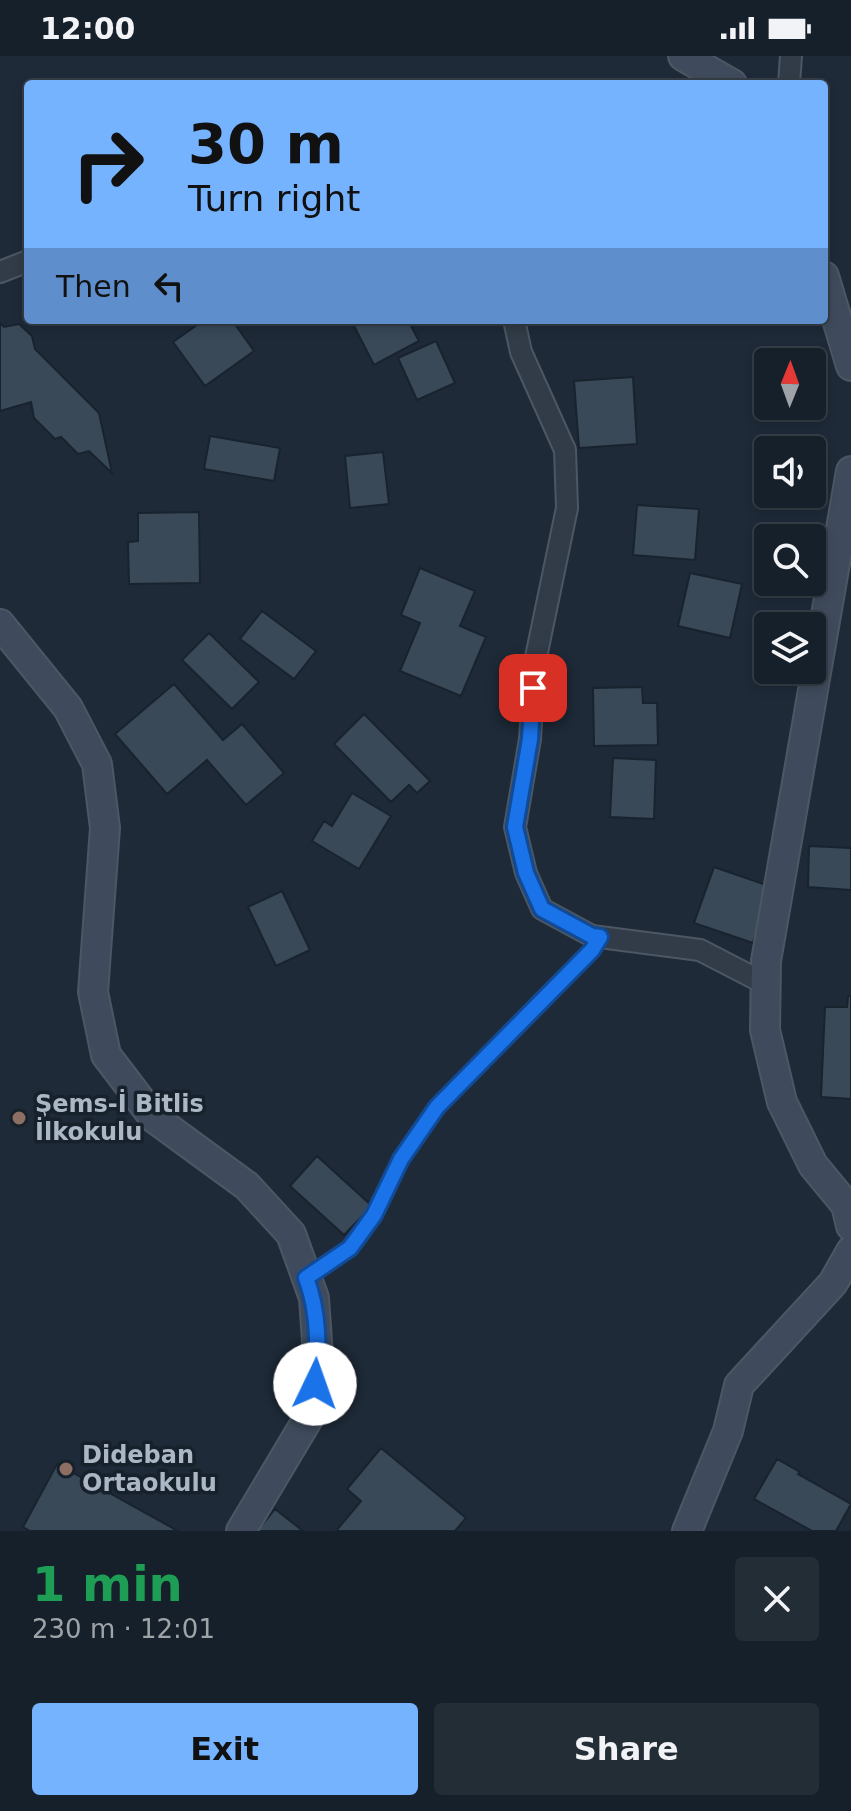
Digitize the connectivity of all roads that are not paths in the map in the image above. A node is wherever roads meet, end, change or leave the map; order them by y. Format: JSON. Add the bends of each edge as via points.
{"nodes":[{"id":1,"x":683,"y":56,"type":"edge"},
{"id":2,"x":791,"y":56,"type":"edge"},
{"id":3,"x":723,"y":80,"type":"edge"},
{"id":4,"x":789,"y":80,"type":"edge"},
{"id":5,"x":24,"y":263,"type":"edge"},
{"id":6,"x":0,"y":272,"type":"edge"},
{"id":7,"x":828,"y":289,"type":"edge"},
{"id":8,"x":515,"y":324,"type":"edge"},
{"id":9,"x":851,"y":366,"type":"edge"},
{"id":10,"x":851,"y":471,"type":"edge"},
{"id":11,"x":0,"y":624,"type":"edge"},
{"id":12,"x":600,"y":937,"type":"junction"},
{"id":13,"x":766,"y":984,"type":"junction"},
{"id":14,"x":851,"y":1226,"type":"edge"},
{"id":15,"x":851,"y":1251,"type":"edge"},
{"id":16,"x":306,"y":1278,"type":"junction"},
{"id":17,"x":241,"y":1531,"type":"edge"},
{"id":18,"x":687,"y":1531,"type":"edge"}],
"edges":[{"from":1,"to":3,"type":"street"},
{"from":2,"to":4,"type":"street"},
{"from":5,"to":6,"type":"street"},
{"from":7,"to":9,"type":"street"},
{"from":8,"to":12,"type":"street","via":[[521,352],[565,450],[567,508],[535,662],[530,739],[515,827],[542,909]]},
{"from":10,"to":13,"type":"street"},
{"from":11,"to":16,"type":"street","via":[[68,708],[97,764],[105,828],[93,992],[106,1055],[154,1118],[247,1186],[291,1234]]},
{"from":12,"to":13,"type":"street","via":[[700,950]]},
{"from":12,"to":16,"type":"lane","via":[[437,1107],[350,1248]]},
{"from":13,"to":14,"type":"street","via":[[765,1030],[782,1102],[813,1165],[846,1205]]},
{"from":15,"to":18,"type":"street","via":[[833,1283],[739,1385],[728,1431]]},
{"from":16,"to":17,"type":"street","via":[[314,1298],[318,1356],[312,1412]]}]}
